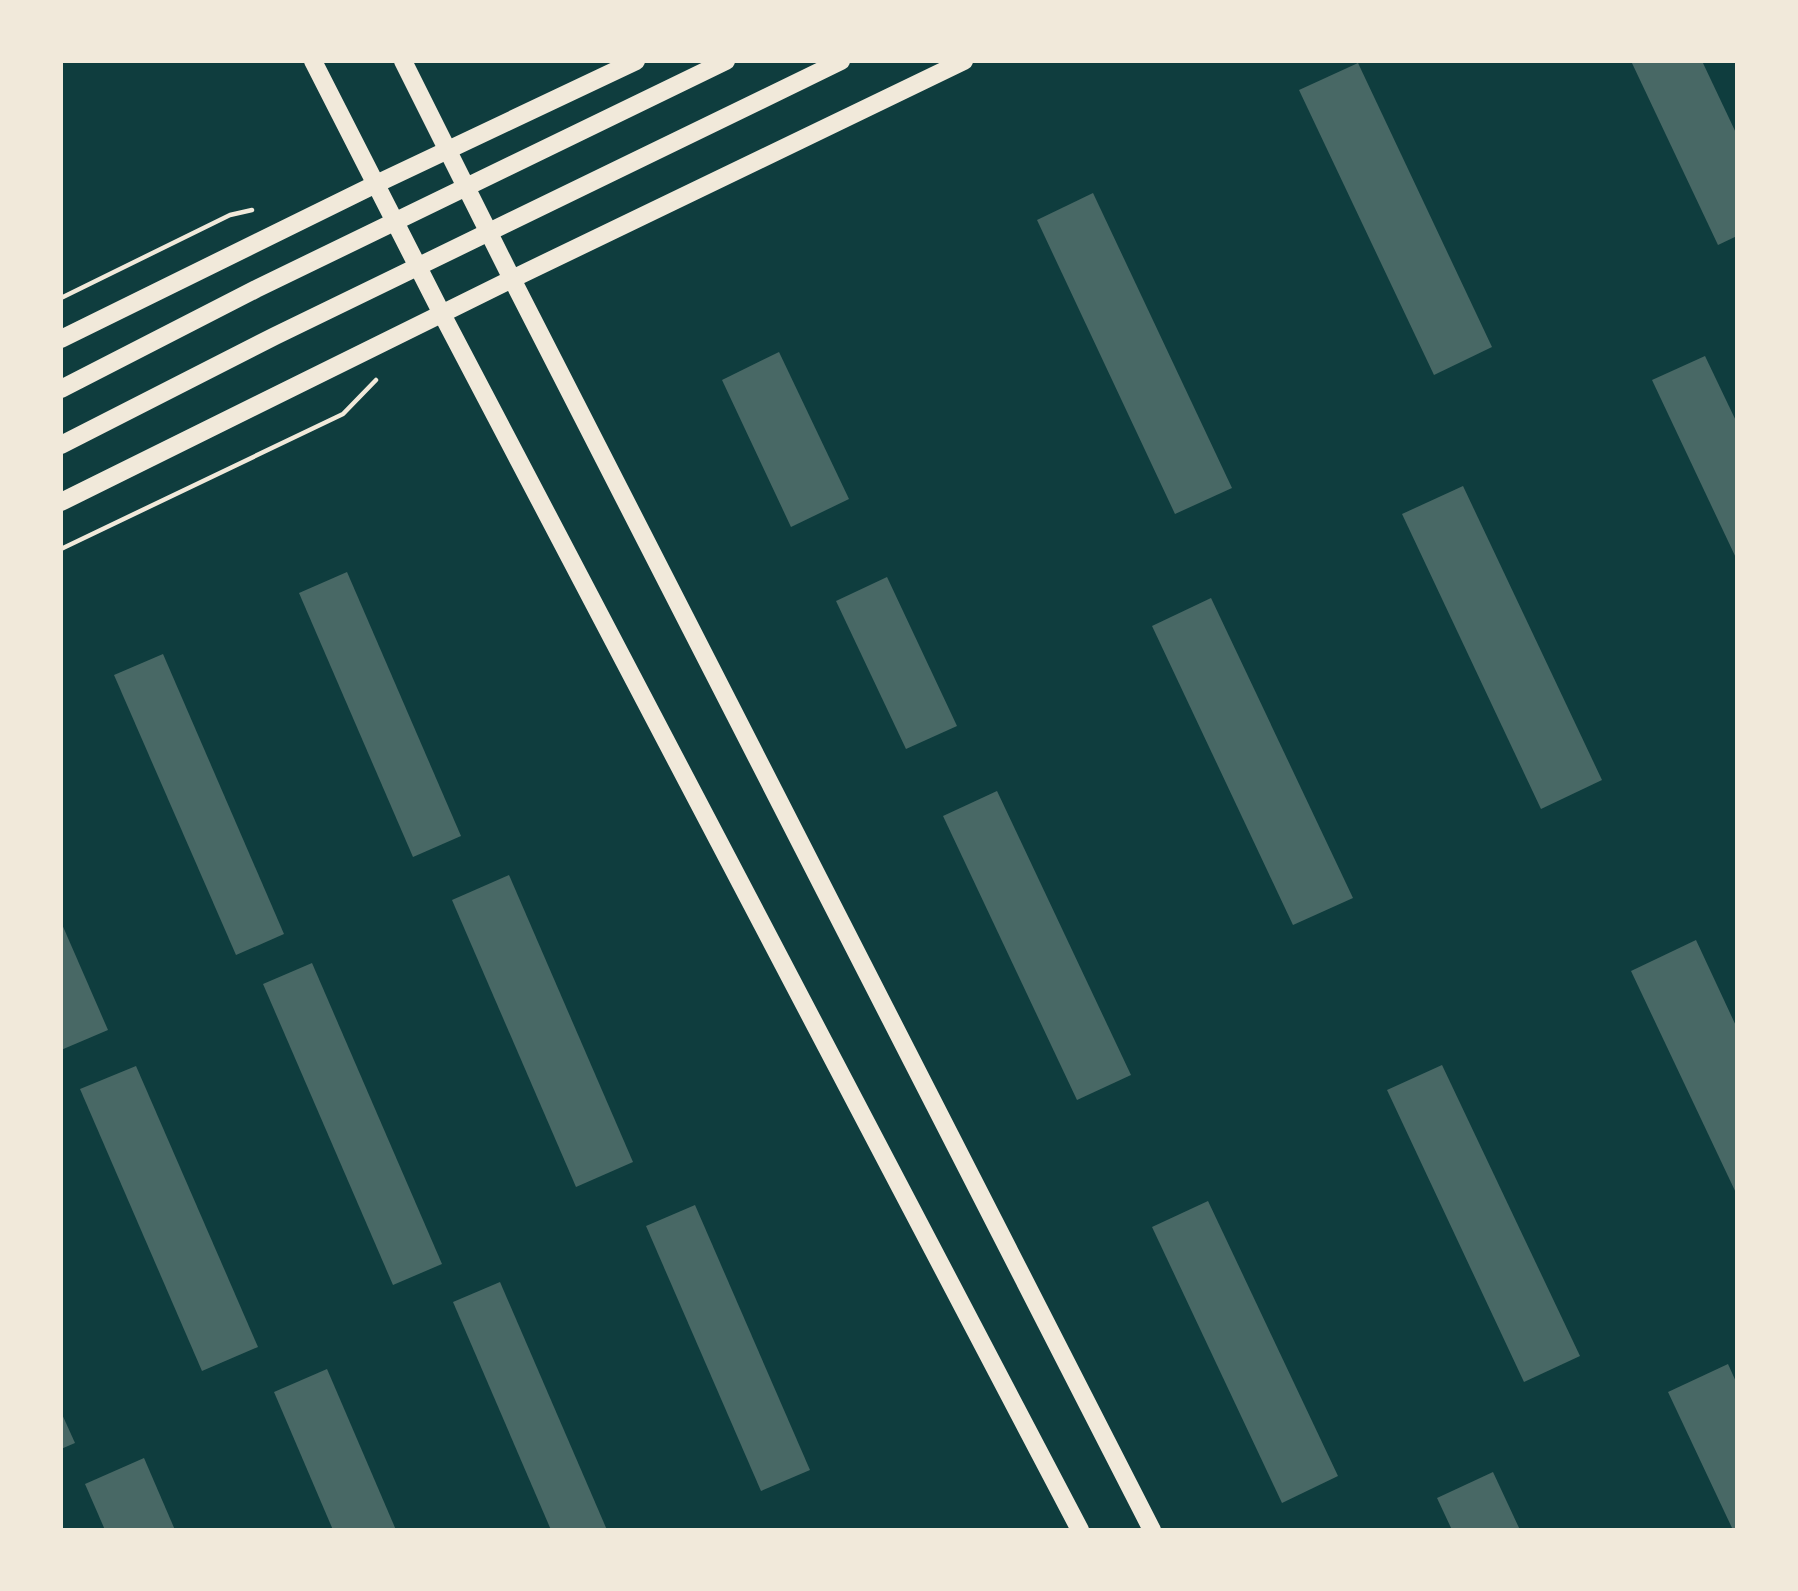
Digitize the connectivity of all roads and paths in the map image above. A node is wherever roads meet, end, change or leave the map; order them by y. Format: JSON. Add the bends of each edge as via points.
{"nodes":[{"id":1,"x":313,"y":61,"type":"edge"},
{"id":2,"x":404,"y":61,"type":"edge"},
{"id":3,"x":636,"y":61,"type":"edge"},
{"id":4,"x":726,"y":61,"type":"edge"},
{"id":5,"x":841,"y":61,"type":"edge"},
{"id":6,"x":964,"y":61,"type":"edge"},
{"id":7,"x":449,"y":150,"type":"junction"},
{"id":8,"x":376,"y":184,"type":"junction"},
{"id":9,"x":489,"y":232,"type":"junction"},
{"id":10,"x":512,"y":279,"type":"junction"},
{"id":11,"x":442,"y":314,"type":"junction"},
{"id":12,"x":61,"y":339,"type":"edge"},
{"id":13,"x":379,"y":378,"type":"dead end"},
{"id":14,"x":61,"y":389,"type":"edge"},
{"id":15,"x":61,"y":445,"type":"edge"},
{"id":16,"x":61,"y":502,"type":"edge"},
{"id":17,"x":61,"y":549,"type":"edge"},
{"id":18,"x":1080,"y":1530,"type":"edge"},
{"id":19,"x":1152,"y":1530,"type":"edge"}],
"edges":[{"from":1,"to":8,"type":"main road"},
{"from":2,"to":7,"type":"main road"},
{"from":3,"to":7,"type":"main road"},
{"from":4,"to":14,"type":"main road"},
{"from":5,"to":9,"type":"main road"},
{"from":6,"to":10,"type":"main road"},
{"from":7,"to":8,"type":"main road"},
{"from":7,"to":9,"type":"main road"},
{"from":8,"to":11,"type":"main road"},
{"from":8,"to":12,"type":"main road"},
{"from":9,"to":10,"type":"main road"},
{"from":9,"to":15,"type":"main road"},
{"from":10,"to":11,"type":"main road"},
{"from":10,"to":19,"type":"main road"},
{"from":11,"to":16,"type":"main road"},
{"from":11,"to":18,"type":"main road"},
{"from":13,"to":17,"type":"path","via":[[343,414]]}]}
